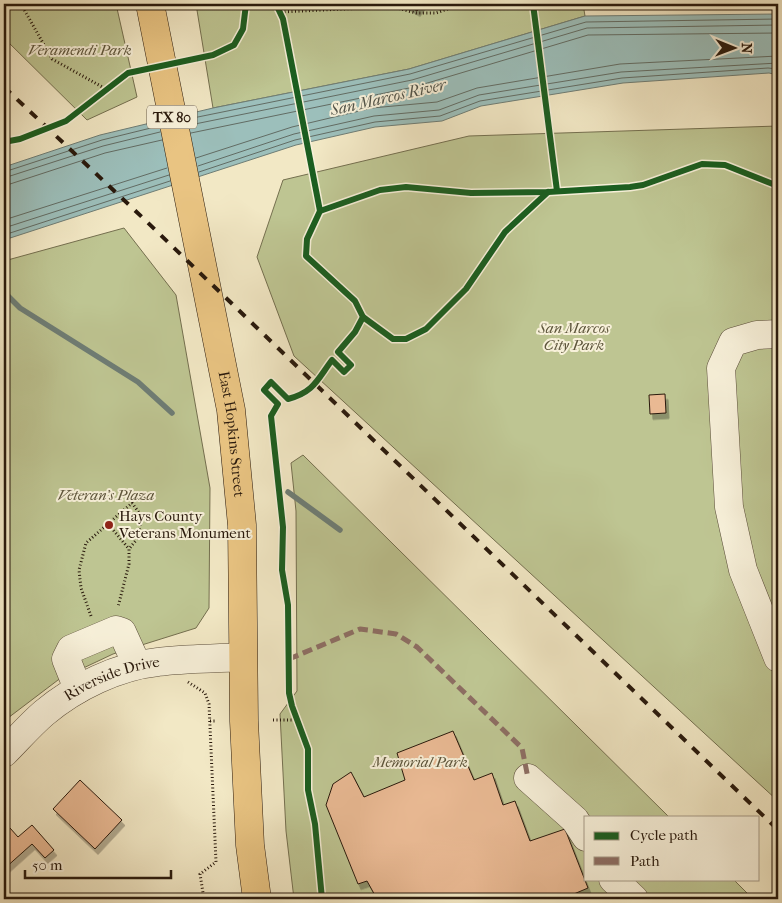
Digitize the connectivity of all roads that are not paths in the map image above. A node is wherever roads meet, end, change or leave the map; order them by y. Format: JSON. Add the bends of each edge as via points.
{"nodes":[{"id":1,"x":151,"y":11,"type":"edge"},
{"id":2,"x":778,"y":334,"type":"edge"},
{"id":3,"x":772,"y":627,"type":"edge"},
{"id":4,"x":242,"y":657,"type":"junction"},
{"id":5,"x":778,"y":658,"type":"edge"},
{"id":6,"x":137,"y":665,"type":"junction"},
{"id":7,"x":78,"y":689,"type":"junction"},
{"id":8,"x":4,"y":753,"type":"edge"},
{"id":9,"x":528,"y":778,"type":"dead end"},
{"id":10,"x":584,"y":834,"type":"edge"},
{"id":11,"x":614,"y":880,"type":"edge"},
{"id":12,"x":257,"y":899,"type":"edge"},
{"id":13,"x":634,"y":899,"type":"edge"}],
"edges":[{"from":1,"to":4,"type":"main road","name":"East Hopkins Street","number":"TX 80","via":[[231,410],[242,525]]},
{"from":2,"to":3,"type":"street","via":[[757,335],[733,342],[721,368],[729,507],[743,570]]},
{"from":3,"to":5,"type":"street"},
{"from":4,"to":6,"type":"street","name":"Riverside Drive"},
{"from":4,"to":12,"type":"main road","name":"East Hopkins Street","number":"TX 80","via":[[248,810]]},
{"from":6,"to":7,"type":"street","name":"Riverside Drive"},
{"from":6,"to":7,"type":"street","via":[[122,632],[108,634],[71,649],[66,659]]},
{"from":7,"to":8,"type":"street","name":"Riverside Drive","via":[[44,712]]},
{"from":9,"to":10,"type":"street","via":[[575,820]]},
{"from":11,"to":13,"type":"street"}]}
